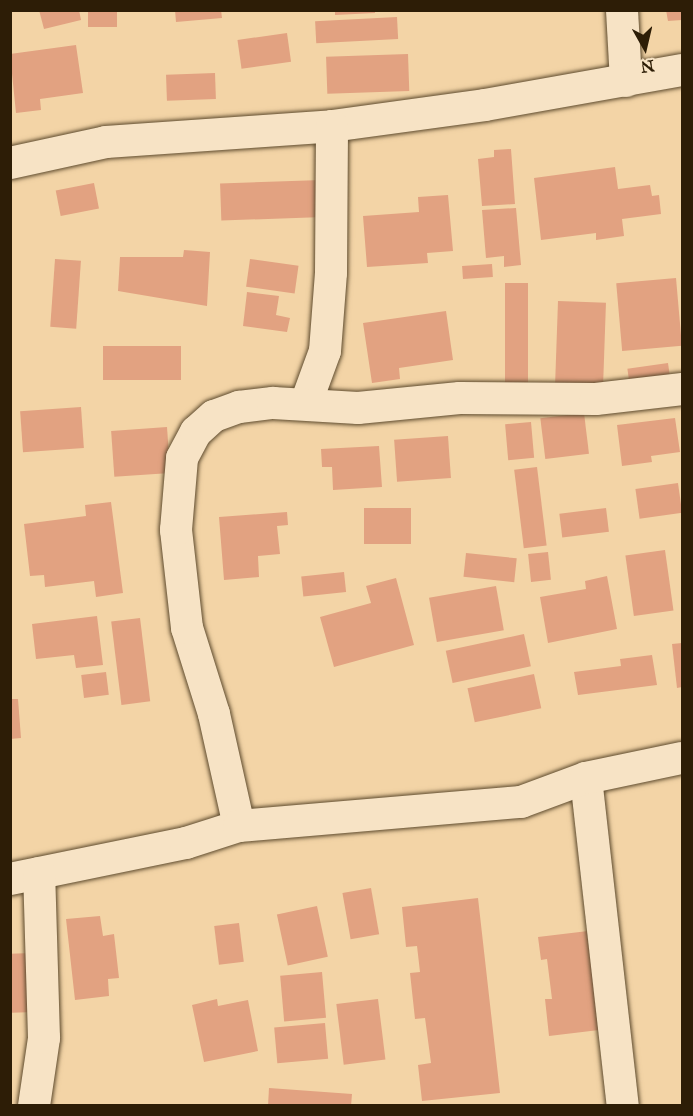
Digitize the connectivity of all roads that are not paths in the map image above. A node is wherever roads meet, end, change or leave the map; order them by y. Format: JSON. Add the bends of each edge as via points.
{"nodes":[{"id":1,"x":622,"y":10,"type":"edge"},
{"id":2,"x":682,"y":70,"type":"edge"},
{"id":3,"x":626,"y":81,"type":"junction"},
{"id":4,"x":332,"y":126,"type":"junction"},
{"id":5,"x":10,"y":163,"type":"edge"},
{"id":6,"x":682,"y":389,"type":"edge"},
{"id":7,"x":306,"y":403,"type":"junction"},
{"id":8,"x":682,"y":758,"type":"edge"},
{"id":9,"x":586,"y":778,"type":"junction"},
{"id":10,"x":239,"y":826,"type":"junction"},
{"id":11,"x":25,"y":876,"type":"edge"},
{"id":12,"x":34,"y":1106,"type":"edge"},
{"id":13,"x":623,"y":1106,"type":"edge"}],
"edges":[{"from":1,"to":3,"type":"street"},
{"from":2,"to":3,"type":"street"},
{"from":3,"to":4,"type":"street"},
{"from":4,"to":5,"type":"street","via":[[106,142]]},
{"from":4,"to":7,"type":"street","via":[[326,351]]},
{"from":6,"to":7,"type":"street","via":[[596,399],[460,398],[358,408]]},
{"from":7,"to":10,"type":"street","via":[[239,407],[214,416],[196,432],[182,458],[176,530],[187,628],[214,714]]},
{"from":8,"to":9,"type":"street"},
{"from":9,"to":10,"type":"street","via":[[521,802]]},
{"from":9,"to":13,"type":"street"},
{"from":10,"to":11,"type":"street","via":[[186,843]]},
{"from":11,"to":12,"type":"street","via":[[44,1038]]}]}
